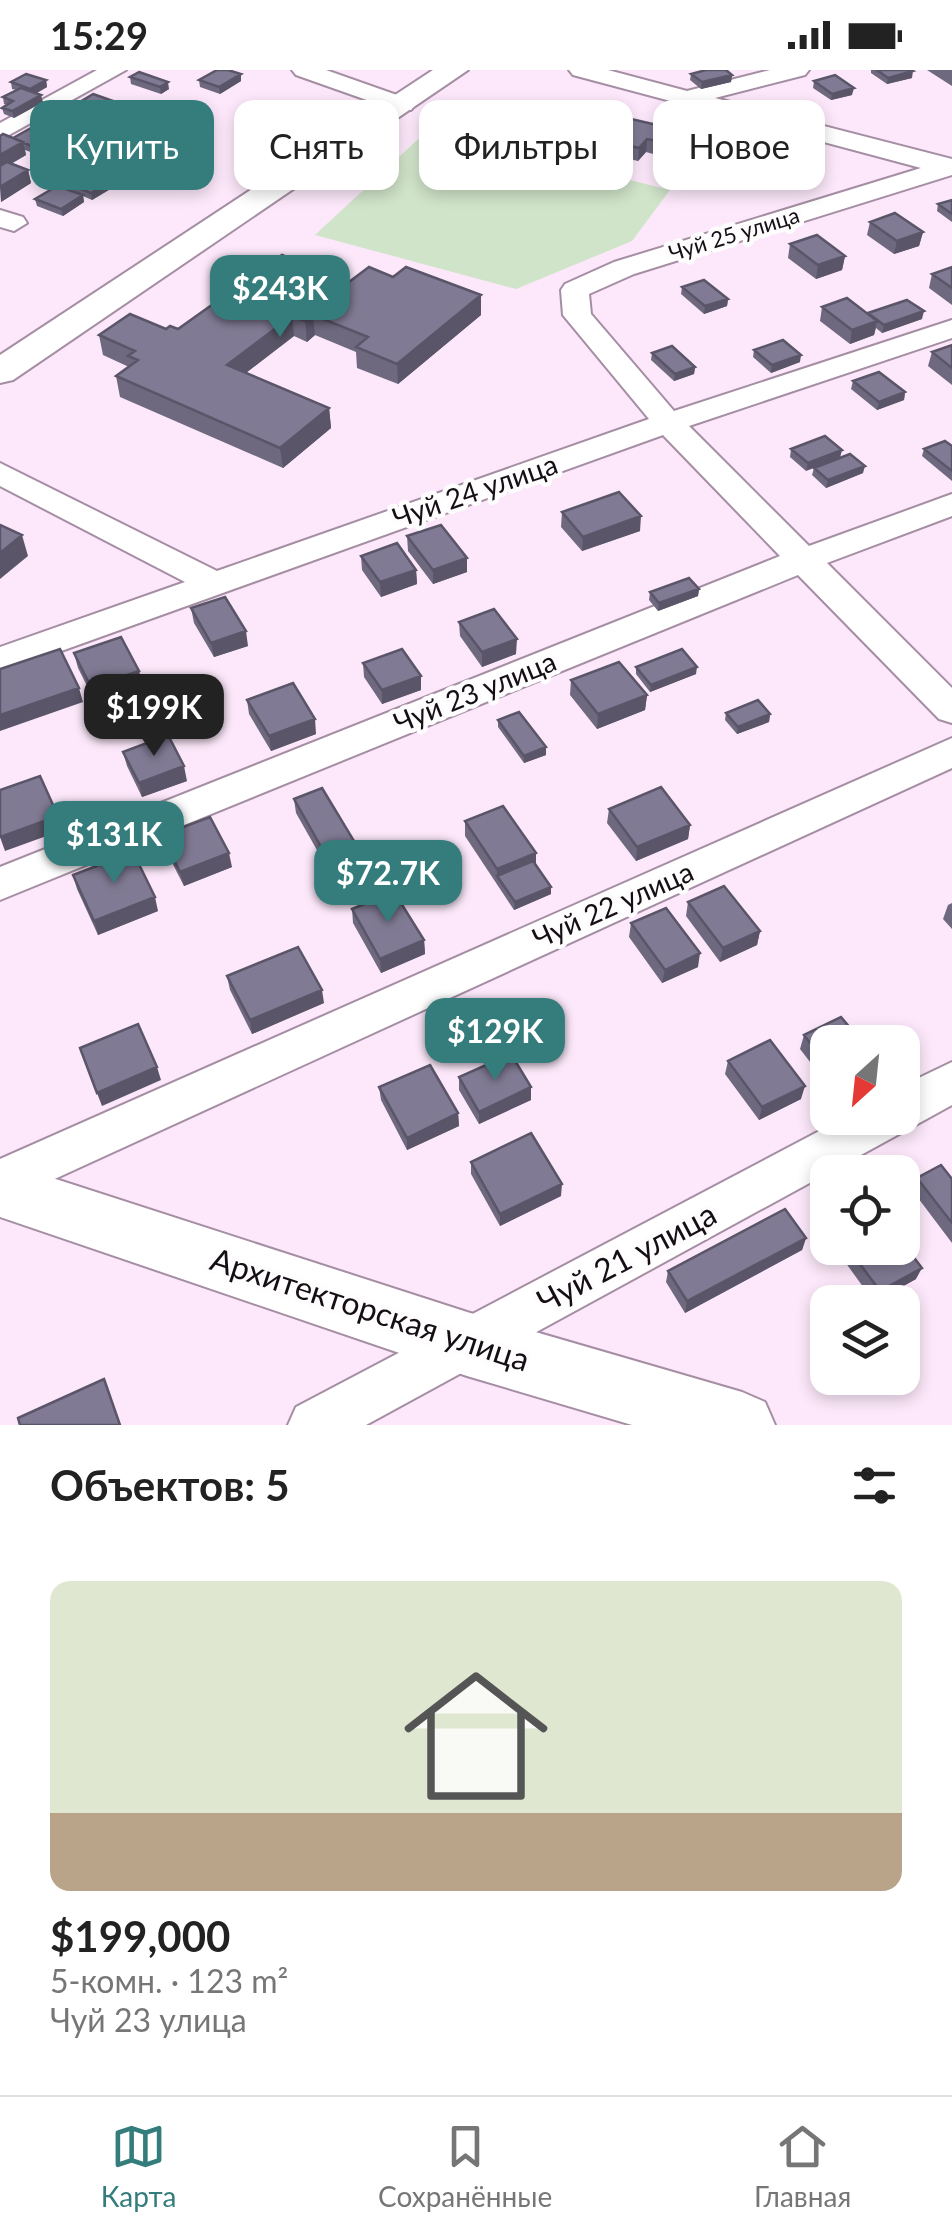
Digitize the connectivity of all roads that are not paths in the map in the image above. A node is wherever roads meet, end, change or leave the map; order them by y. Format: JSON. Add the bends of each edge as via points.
{"nodes":[{"id":1,"x":114,"y":70,"type":"edge"},
{"id":2,"x":304,"y":70,"type":"edge"},
{"id":3,"x":452,"y":70,"type":"edge"},
{"id":4,"x":581,"y":70,"type":"edge"},
{"id":5,"x":797,"y":70,"type":"edge"},
{"id":6,"x":689,"y":98,"type":"junction"},
{"id":7,"x":403,"y":104,"type":"junction"},
{"id":8,"x":0,"y":132,"type":"edge"},
{"id":9,"x":950,"y":168,"type":"edge"},
{"id":10,"x":952,"y":330,"type":"edge"},
{"id":11,"x":0,"y":372,"type":"edge"},
{"id":12,"x":668,"y":422,"type":"junction"},
{"id":13,"x":0,"y":474,"type":"edge"},
{"id":14,"x":952,"y":504,"type":"edge"},
{"id":15,"x":803,"y":560,"type":"junction"},
{"id":16,"x":214,"y":583,"type":"junction"},
{"id":17,"x":0,"y":660,"type":"edge"},
{"id":18,"x":952,"y":710,"type":"edge"},
{"id":19,"x":952,"y":752,"type":"edge"},
{"id":20,"x":0,"y":884,"type":"edge"},
{"id":21,"x":952,"y":1082,"type":"edge"},
{"id":22,"x":920,"y":1099,"type":"edge"},
{"id":23,"x":854,"y":1135,"type":"edge"},
{"id":24,"x":0,"y":1186,"type":"edge"},
{"id":25,"x":467,"y":1344,"type":"junction"},
{"id":26,"x":314,"y":1425,"type":"edge"},
{"id":27,"x":742,"y":1425,"type":"edge"}],
"edges":[{"from":1,"to":8,"type":"street"},
{"from":2,"to":7,"type":"street"},
{"from":3,"to":7,"type":"street"},
{"from":4,"to":6,"type":"street"},
{"from":5,"to":6,"type":"street"},
{"from":6,"to":9,"type":"street"},
{"from":7,"to":11,"type":"street"},
{"from":9,"to":12,"type":"street","name":"Чуй 25 улица","via":[[624,268],[576,290],[577,315]]},
{"from":10,"to":12,"type":"street","name":"Чуй 24 улица"},
{"from":12,"to":15,"type":"street"},
{"from":12,"to":16,"type":"street","name":"Чуй 24 улица"},
{"from":13,"to":16,"type":"street"},
{"from":14,"to":15,"type":"street","name":"Чуй 23 улица"},
{"from":15,"to":18,"type":"street"},
{"from":15,"to":20,"type":"street","name":"Чуй 23 улица"},
{"from":16,"to":17,"type":"street","name":"Чуй 24 улица"},
{"from":19,"to":24,"type":"street","name":"Чуй 22 улица"},
{"from":21,"to":22,"type":"street"},
{"from":23,"to":25,"type":"street","name":"Чуй 21 улица"},
{"from":24,"to":25,"type":"street","name":"Архитекторская улица"},
{"from":25,"to":26,"type":"street","name":"Чуй 21 улица"},
{"from":25,"to":27,"type":"street","name":"Архитекторская улица"}]}
